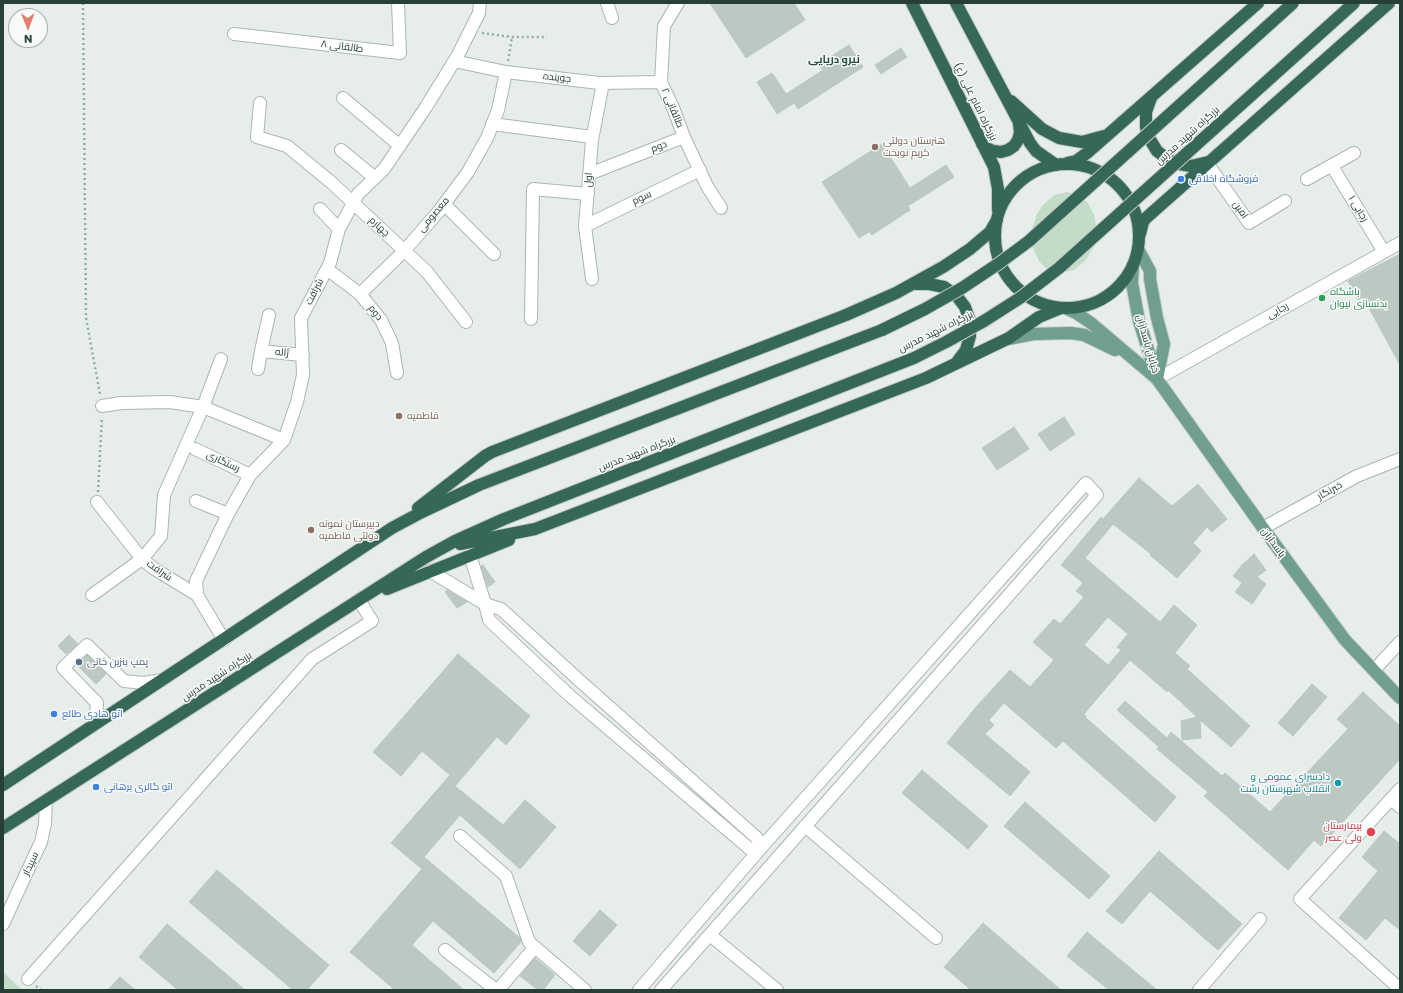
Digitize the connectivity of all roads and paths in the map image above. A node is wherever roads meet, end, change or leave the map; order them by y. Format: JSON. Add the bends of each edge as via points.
{"nodes":[{"id":1,"x":83,"y":3,"type":"edge"},
{"id":2,"x":398,"y":3,"type":"edge"},
{"id":3,"x":480,"y":3,"type":"edge"},
{"id":4,"x":607,"y":3,"type":"edge"},
{"id":5,"x":678,"y":3,"type":"edge"},
{"id":6,"x":912,"y":3,"type":"edge"},
{"id":7,"x":956,"y":3,"type":"edge"},
{"id":8,"x":1258,"y":3,"type":"edge"},
{"id":9,"x":1293,"y":3,"type":"edge"},
{"id":10,"x":1354,"y":3,"type":"edge"},
{"id":11,"x":1389,"y":3,"type":"edge"},
{"id":12,"x":612,"y":18,"type":"dead end"},
{"id":13,"x":469,"y":32,"type":"junction"},
{"id":14,"x":234,"y":34,"type":"dead end"},
{"id":15,"x":512,"y":37,"type":"junction"},
{"id":16,"x":547,"y":37,"type":"dead end"},
{"id":17,"x":454,"y":61,"type":"junction"},
{"id":18,"x":506,"y":72,"type":"junction"},
{"id":19,"x":661,"y":82,"type":"junction"},
{"id":20,"x":603,"y":83,"type":"junction"},
{"id":21,"x":1003,"y":94,"type":"junction"},
{"id":22,"x":1152,"y":96,"type":"junction"},
{"id":23,"x":343,"y":98,"type":"dead end"},
{"id":24,"x":260,"y":103,"type":"dead end"},
{"id":25,"x":1019,"y":123,"type":"junction"},
{"id":26,"x":492,"y":124,"type":"junction"},
{"id":27,"x":1109,"y":134,"type":"junction"},
{"id":28,"x":592,"y":137,"type":"junction"},
{"id":29,"x":684,"y":137,"type":"junction"},
{"id":30,"x":982,"y":143,"type":"junction"},
{"id":31,"x":400,"y":146,"type":"junction"},
{"id":32,"x":341,"y":150,"type":"dead end"},
{"id":33,"x":1354,"y":153,"type":"dead end"},
{"id":34,"x":1208,"y":162,"type":"junction"},
{"id":35,"x":1058,"y":165,"type":"junction"},
{"id":36,"x":1332,"y":166,"type":"junction"},
{"id":37,"x":700,"y":170,"type":"junction"},
{"id":38,"x":589,"y":174,"type":"junction"},
{"id":39,"x":375,"y":178,"type":"junction"},
{"id":40,"x":1308,"y":179,"type":"dead end"},
{"id":41,"x":588,"y":194,"type":"junction"},
{"id":42,"x":1285,"y":201,"type":"dead end"},
{"id":43,"x":353,"y":203,"type":"junction"},
{"id":44,"x":444,"y":204,"type":"junction"},
{"id":45,"x":721,"y":208,"type":"dead end"},
{"id":46,"x":320,"y":209,"type":"dead end"},
{"id":47,"x":997,"y":218,"type":"junction"},
{"id":48,"x":585,"y":226,"type":"junction"},
{"id":49,"x":339,"y":229,"type":"junction"},
{"id":50,"x":1400,"y":243,"type":"edge"},
{"id":51,"x":1138,"y":247,"type":"junction"},
{"id":52,"x":404,"y":251,"type":"junction"},
{"id":53,"x":1384,"y":252,"type":"junction"},
{"id":54,"x":494,"y":254,"type":"dead end"},
{"id":55,"x":1133,"y":265,"type":"junction"},
{"id":56,"x":327,"y":270,"type":"junction"},
{"id":57,"x":592,"y":278,"type":"dead end"},
{"id":58,"x":909,"y":286,"type":"junction"},
{"id":59,"x":360,"y":294,"type":"junction"},
{"id":60,"x":1063,"y":308,"type":"junction"},
{"id":61,"x":269,"y":315,"type":"dead end"},
{"id":62,"x":531,"y":319,"type":"dead end"},
{"id":63,"x":466,"y":322,"type":"dead end"},
{"id":64,"x":1005,"y":340,"type":"junction"},
{"id":65,"x":261,"y":350,"type":"junction"},
{"id":66,"x":303,"y":355,"type":"junction"},
{"id":67,"x":1130,"y":357,"type":"junction"},
{"id":68,"x":221,"y":359,"type":"dead end"},
{"id":69,"x":951,"y":366,"type":"junction"},
{"id":70,"x":258,"y":368,"type":"dead end"},
{"id":71,"x":397,"y":373,"type":"dead end"},
{"id":72,"x":1157,"y":379,"type":"junction"},
{"id":73,"x":102,"y":406,"type":"junction"},
{"id":74,"x":203,"y":407,"type":"junction"},
{"id":75,"x":284,"y":440,"type":"junction"},
{"id":76,"x":195,"y":449,"type":"dead end"},
{"id":77,"x":1400,"y":459,"type":"edge"},
{"id":78,"x":250,"y":475,"type":"junction"},
{"id":79,"x":196,"y":501,"type":"dead end"},
{"id":80,"x":97,"y":502,"type":"joint"},
{"id":81,"x":228,"y":514,"type":"junction"},
{"id":82,"x":392,"y":528,"type":"junction"},
{"id":83,"x":1263,"y":528,"type":"junction"},
{"id":84,"x":535,"y":529,"type":"junction"},
{"id":85,"x":445,"y":546,"type":"junction"},
{"id":86,"x":470,"y":555,"type":"junction"},
{"id":87,"x":142,"y":559,"type":"junction"},
{"id":88,"x":430,"y":571,"type":"junction"},
{"id":89,"x":92,"y":595,"type":"dead end"},
{"id":90,"x":197,"y":595,"type":"junction"},
{"id":91,"x":360,"y":600,"type":"junction"},
{"id":92,"x":486,"y":604,"type":"junction"},
{"id":93,"x":224,"y":640,"type":"junction"},
{"id":94,"x":1400,"y":642,"type":"edge"},
{"id":95,"x":1374,"y":670,"type":"junction"},
{"id":96,"x":162,"y":680,"type":"junction"},
{"id":97,"x":580,"y":681,"type":"junction"},
{"id":98,"x":570,"y":696,"type":"junction"},
{"id":99,"x":1400,"y":698,"type":"edge"},
{"id":100,"x":91,"y":727,"type":"junction"},
{"id":101,"x":3,"y":785,"type":"edge"},
{"id":102,"x":1400,"y":789,"type":"edge"},
{"id":103,"x":46,"y":801,"type":"junction"},
{"id":104,"x":1395,"y":803,"type":"edge"},
{"id":105,"x":805,"y":826,"type":"junction"},
{"id":106,"x":3,"y":828,"type":"edge"},
{"id":107,"x":460,"y":836,"type":"dead end"},
{"id":108,"x":760,"y":849,"type":"junction"},
{"id":109,"x":775,"y":860,"type":"junction"},
{"id":110,"x":1260,"y":919,"type":"dead end"},
{"id":111,"x":3,"y":924,"type":"edge"},
{"id":112,"x":710,"y":935,"type":"junction"},
{"id":113,"x":936,"y":938,"type":"dead end"},
{"id":114,"x":535,"y":947,"type":"junction"},
{"id":115,"x":445,"y":950,"type":"dead end"},
{"id":116,"x":28,"y":979,"type":"dead end"},
{"id":117,"x":1400,"y":989,"type":"edge"},
{"id":118,"x":497,"y":990,"type":"edge"},
{"id":119,"x":585,"y":990,"type":"edge"},
{"id":120,"x":639,"y":990,"type":"edge"},
{"id":121,"x":661,"y":990,"type":"edge"},
{"id":122,"x":777,"y":990,"type":"edge"},
{"id":123,"x":1199,"y":990,"type":"edge"}],
"edges":[{"from":1,"to":73,"type":"path","via":[[86,318]]},
{"from":2,"to":14,"type":"street","name":"طالقانی ۸","via":[[400,54]]},
{"from":3,"to":13,"type":"street","name":"شرافت","via":[[479,13]]},
{"from":4,"to":12,"type":"street"},
{"from":5,"to":19,"type":"street","name":"طالقانی ۲","via":[[664,26]]},
{"from":6,"to":30,"type":"highway","name":"بزرگراه امام علی (ع)"},
{"from":7,"to":21,"type":"highway"},
{"from":8,"to":22,"type":"highway"},
{"from":9,"to":82,"type":"highway","bridge":true,"via":[[1029,241],[962,288],[882,330],[500,477],[450,498]]},
{"from":10,"to":85,"type":"highway","name":"بزرگراه شهید مدرس","bridge":true,"via":[[1059,268],[984,322],[914,358],[484,527]]},
{"from":11,"to":34,"type":"highway"},
{"from":13,"to":15,"type":"path"},
{"from":13,"to":17,"type":"street","name":"شرافت"},
{"from":15,"to":16,"type":"path"},
{"from":15,"to":18,"type":"path"},
{"from":17,"to":18,"type":"street","name":"جوینده"},
{"from":17,"to":31,"type":"street","name":"شرافت"},
{"from":18,"to":20,"type":"street","name":"جوینده"},
{"from":18,"to":26,"type":"street","name":"معصومی","via":[[498,110]]},
{"from":19,"to":20,"type":"street","name":"جوینده"},
{"from":19,"to":29,"type":"street","name":"طالقانی ۲"},
{"from":20,"to":28,"type":"street","name":"اول"},
{"from":21,"to":25,"type":"highway"},
{"from":21,"to":27,"type":"highway","via":[[1042,129],[1059,138],[1082,142]]},
{"from":22,"to":27,"type":"highway"},
{"from":22,"to":34,"type":"highway","via":[[1145,123],[1149,138],[1157,151],[1169,160],[1183,165]]},
{"from":23,"to":31,"type":"street"},
{"from":24,"to":43,"type":"street","name":"چهارم","via":[[257,137],[288,146]]},
{"from":25,"to":30,"type":"highway","via":[[1018,140],[1008,150],[993,151]]},
{"from":25,"to":35,"type":"highway","via":[[1032,147]]},
{"from":26,"to":28,"type":"street"},
{"from":26,"to":44,"type":"street","name":"معصومی","via":[[468,172]]},
{"from":27,"to":35,"type":"highway","via":[[1080,159]]},
{"from":28,"to":38,"type":"street","name":"اول"},
{"from":29,"to":37,"type":"street","name":"طالقانی ۲"},
{"from":29,"to":38,"type":"street","name":"دوم"},
{"from":30,"to":47,"type":"highway","name":"بزرگراه امام علی (ع)","via":[[996,176]]},
{"from":31,"to":39,"type":"street","name":"شرافت"},
{"from":32,"to":39,"type":"street"},
{"from":33,"to":36,"type":"street"},
{"from":34,"to":42,"type":"street","name":"امین","via":[[1249,223]]},
{"from":34,"to":51,"type":"highway","via":[[1146,218]]},
{"from":35,"to":47,"type":"highway","via":[[1037,171],[1019,182],[1004,201]]},
{"from":35,"to":51,"type":"highway","via":[[1093,170],[1108,178],[1120,189],[1135,215]]},
{"from":36,"to":40,"type":"street"},
{"from":36,"to":53,"type":"street","name":"رجایی ۱"},
{"from":37,"to":45,"type":"street","name":"طالقانی ۲"},
{"from":37,"to":48,"type":"street","name":"سوم"},
{"from":38,"to":41,"type":"street","name":"اول"},
{"from":39,"to":43,"type":"street","name":"شرافت","via":[[358,194]]},
{"from":41,"to":48,"type":"street","name":"اول"},
{"from":41,"to":62,"type":"street","via":[[533,189]]},
{"from":43,"to":49,"type":"street","name":"شرافت"},
{"from":43,"to":52,"type":"street","name":"چهارم"},
{"from":44,"to":52,"type":"street","name":"معصومی"},
{"from":44,"to":54,"type":"street"},
{"from":46,"to":49,"type":"street"},
{"from":47,"to":58,"type":"highway","via":[[984,239]]},
{"from":47,"to":60,"type":"highway","name":"بزرگراه امام علی (ع)","via":[[995,247],[1008,279],[1029,297],[1041,303]]},
{"from":48,"to":57,"type":"street","name":"اول"},
{"from":49,"to":56,"type":"street","name":"شرافت"},
{"from":50,"to":53,"type":"street","name":"رجایی"},
{"from":51,"to":55,"type":"highway"},
{"from":51,"to":72,"type":"main road","via":[[1150,271],[1164,344]]},
{"from":52,"to":59,"type":"street","name":"معصومی"},
{"from":52,"to":63,"type":"street","name":"چهارم","via":[[427,272]]},
{"from":53,"to":72,"type":"street","name":"رجایی"},
{"from":55,"to":60,"type":"highway","via":[[1122,282],[1107,296],[1088,305]]},
{"from":55,"to":72,"type":"main road","name":"خیابان پاسداران","via":[[1132,284],[1139,321]]},
{"from":56,"to":59,"type":"street","name":"دوم"},
{"from":56,"to":66,"type":"street","name":"شرافت","via":[[301,318]]},
{"from":58,"to":69,"type":"highway","via":[[940,286],[956,295],[966,307],[971,325],[970,340],[962,357]]},
{"from":58,"to":82,"type":"highway","via":[[856,312],[492,452]]},
{"from":59,"to":71,"type":"street","name":"دوم","via":[[381,320],[392,343]]},
{"from":60,"to":64,"type":"highway","name":"بزرگراه شهید مدرس","via":[[1040,317]]},
{"from":60,"to":67,"type":"main road","name":"خیابان پاسداران","via":[[1085,319]]},
{"from":61,"to":65,"type":"street","name":"ژاله"},
{"from":64,"to":67,"type":"main road","via":[[1034,334],[1074,333],[1084,335]]},
{"from":64,"to":69,"type":"highway","name":"بزرگراه شهید مدرس"},
{"from":65,"to":66,"type":"street","name":"ژاله"},
{"from":65,"to":70,"type":"street","name":"ژاله"},
{"from":66,"to":75,"type":"street","name":"شرافت","via":[[303,375],[297,402]]},
{"from":67,"to":72,"type":"main road","name":"خیابان پاسداران"},
{"from":68,"to":74,"type":"street"},
{"from":69,"to":84,"type":"highway","name":"بزرگراه شهید مدرس","via":[[926,378]]},
{"from":72,"to":83,"type":"main road","name":"پاسداران"},
{"from":73,"to":74,"type":"street","via":[[170,402]]},
{"from":73,"to":80,"type":"path"},
{"from":74,"to":75,"type":"street"},
{"from":74,"to":87,"type":"street","via":[[164,496],[161,536]]},
{"from":75,"to":78,"type":"street","name":"شرافت"},
{"from":76,"to":78,"type":"street","name":"رستگاری"},
{"from":77,"to":83,"type":"street","name":"خبرنگار","via":[[1357,476]]},
{"from":78,"to":81,"type":"street","name":"شرافت"},
{"from":79,"to":81,"type":"street"},
{"from":80,"to":87,"type":"street","name":"شرافت"},
{"from":81,"to":90,"type":"street","name":"شرافت","via":[[196,580]]},
{"from":82,"to":93,"type":"highway"},
{"from":83,"to":95,"type":"main road","name":"پاسداران","via":[[1345,640]]},
{"from":84,"to":85,"type":"highway","name":"بزرگراه شهید مدرس"},
{"from":84,"to":86,"type":"highway"},
{"from":85,"to":91,"type":"highway","name":"بزرگراه شهید مدرس"},
{"from":86,"to":88,"type":"highway"},
{"from":86,"to":92,"type":"street"},
{"from":87,"to":89,"type":"street"},
{"from":87,"to":90,"type":"street","name":"شرافت"},
{"from":88,"to":91,"type":"highway"},
{"from":88,"to":92,"type":"street"},
{"from":90,"to":93,"type":"street","name":"شرافت"},
{"from":91,"to":103,"type":"highway","name":"بزرگراه شهید مدرس"},
{"from":91,"to":116,"type":"street","via":[[372,621],[312,659]]},
{"from":92,"to":97,"type":"street","via":[[501,609]]},
{"from":92,"to":98,"type":"street","via":[[489,620]]},
{"from":93,"to":96,"type":"highway"},
{"from":94,"to":95,"type":"street"},
{"from":95,"to":99,"type":"main road","name":"پاسداران"},
{"from":96,"to":100,"type":"highway"},
{"from":96,"to":100,"type":"street","via":[[144,683],[124,681],[87,645],[63,668],[97,703],[96,717]]},
{"from":97,"to":98,"type":"street"},
{"from":97,"to":108,"type":"street","via":[[757,838]]},
{"from":98,"to":108,"type":"street","via":[[750,849]]},
{"from":100,"to":101,"type":"highway"},
{"from":102,"to":104,"type":"street"},
{"from":103,"to":106,"type":"highway","name":"بزرگراه شهید مدرس"},
{"from":103,"to":111,"type":"street","name":"سپیدار","via":[[41,842]]},
{"from":104,"to":117,"type":"street","via":[[1300,899]]},
{"from":105,"to":108,"type":"street","via":[[1096,495],[1086,483]]},
{"from":105,"to":109,"type":"street"},
{"from":105,"to":113,"type":"street"},
{"from":107,"to":114,"type":"street","via":[[506,876],[529,942]]},
{"from":108,"to":109,"type":"street"},
{"from":108,"to":120,"type":"street"},
{"from":109,"to":112,"type":"street"},
{"from":110,"to":123,"type":"street"},
{"from":112,"to":121,"type":"street"},
{"from":112,"to":122,"type":"street"},
{"from":114,"to":118,"type":"street"},
{"from":114,"to":119,"type":"street"},
{"from":115,"to":118,"type":"street"}]}
